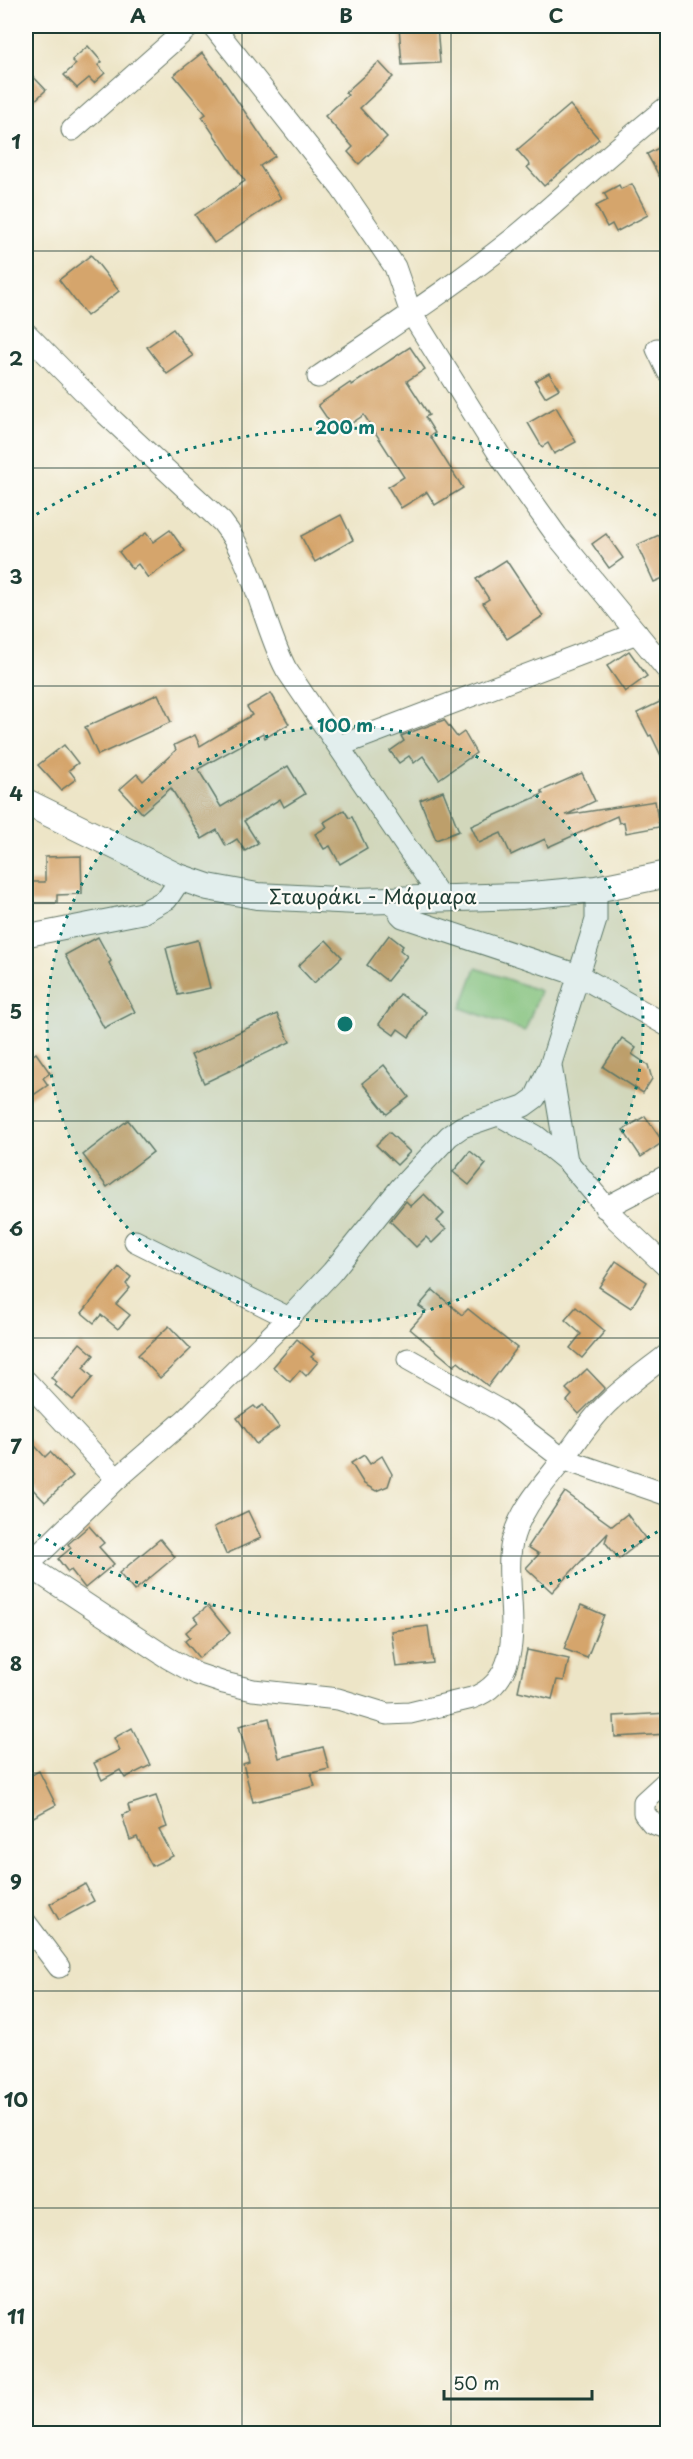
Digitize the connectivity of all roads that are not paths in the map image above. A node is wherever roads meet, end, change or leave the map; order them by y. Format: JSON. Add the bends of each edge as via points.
{"nodes":[{"id":1,"x":190,"y":26,"type":"edge"},
{"id":2,"x":213,"y":26,"type":"edge"},
{"id":3,"x":668,"y":106,"type":"edge"},
{"id":4,"x":72,"y":130,"type":"dead end"},
{"id":5,"x":411,"y":313,"type":"junction"},
{"id":6,"x":26,"y":333,"type":"edge"},
{"id":7,"x":657,"y":349,"type":"dead end"},
{"id":8,"x":668,"y":372,"type":"edge"},
{"id":9,"x":318,"y":377,"type":"dead end"},
{"id":10,"x":637,"y":633,"type":"junction"},
{"id":11,"x":668,"y":671,"type":"edge"},
{"id":12,"x":339,"y":746,"type":"junction"},
{"id":13,"x":26,"y":802,"type":"edge"},
{"id":14,"x":668,"y":874,"type":"edge"},
{"id":15,"x":181,"y":878,"type":"junction"},
{"id":16,"x":596,"y":889,"type":"junction"},
{"id":17,"x":441,"y":898,"type":"junction"},
{"id":18,"x":395,"y":900,"type":"junction"},
{"id":19,"x":26,"y":936,"type":"edge"},
{"id":20,"x":578,"y":975,"type":"junction"},
{"id":21,"x":668,"y":1026,"type":"edge"},
{"id":22,"x":551,"y":1063,"type":"junction"},
{"id":23,"x":499,"y":1115,"type":"junction"},
{"id":24,"x":567,"y":1161,"type":"junction"},
{"id":25,"x":668,"y":1175,"type":"edge"},
{"id":26,"x":605,"y":1208,"type":"junction"},
{"id":27,"x":135,"y":1241,"type":"dead end"},
{"id":28,"x":668,"y":1268,"type":"edge"},
{"id":29,"x":289,"y":1318,"type":"junction"},
{"id":30,"x":668,"y":1354,"type":"edge"},
{"id":31,"x":408,"y":1359,"type":"dead end"},
{"id":32,"x":26,"y":1381,"type":"edge"},
{"id":33,"x":563,"y":1460,"type":"junction"},
{"id":34,"x":117,"y":1479,"type":"junction"},
{"id":35,"x":668,"y":1495,"type":"edge"},
{"id":36,"x":26,"y":1566,"type":"edge"},
{"id":37,"x":668,"y":1780,"type":"edge"},
{"id":38,"x":668,"y":1829,"type":"edge"},
{"id":39,"x":26,"y":1923,"type":"edge"},
{"id":40,"x":59,"y":1967,"type":"dead end"}],
"edges":[{"from":1,"to":4,"type":"street"},
{"from":2,"to":5,"type":"street","via":[[341,188],[395,267]]},
{"from":3,"to":5,"type":"street","via":[[518,234]]},
{"from":5,"to":9,"type":"street"},
{"from":5,"to":10,"type":"street","via":[[502,459],[557,536]]},
{"from":6,"to":12,"type":"street","via":[[231,532],[278,654]]},
{"from":7,"to":8,"type":"street"},
{"from":10,"to":11,"type":"street"},
{"from":10,"to":12,"type":"street"},
{"from":12,"to":17,"type":"street"},
{"from":13,"to":15,"type":"street","name":"Σταυράκι - Μάρμαρα"},
{"from":14,"to":16,"type":"street","name":"Σταυράκι - Μάρμαρα"},
{"from":15,"to":18,"type":"street","name":"Σταυράκι - Μάρμαρα","via":[[257,896]]},
{"from":15,"to":19,"type":"street","via":[[167,899],[151,910]]},
{"from":16,"to":17,"type":"street","name":"Σταυράκι - Μάρμαρα"},
{"from":16,"to":20,"type":"street","via":[[596,920]]},
{"from":17,"to":18,"type":"street","name":"Σταυράκι - Μάρμαρα"},
{"from":18,"to":20,"type":"street","via":[[403,916]]},
{"from":20,"to":21,"type":"street"},
{"from":20,"to":22,"type":"street"},
{"from":22,"to":23,"type":"street","via":[[535,1098]]},
{"from":22,"to":24,"type":"street"},
{"from":23,"to":24,"type":"street","via":[[536,1136]]},
{"from":23,"to":29,"type":"street","via":[[462,1127],[449,1136]]},
{"from":24,"to":26,"type":"street"},
{"from":25,"to":26,"type":"street"},
{"from":26,"to":28,"type":"street"},
{"from":27,"to":29,"type":"street"},
{"from":29,"to":34,"type":"street","via":[[185,1420]]},
{"from":30,"to":33,"type":"street","via":[[607,1403]]},
{"from":31,"to":33,"type":"street","via":[[499,1410]]},
{"from":32,"to":34,"type":"street"},
{"from":33,"to":35,"type":"street"},
{"from":33,"to":36,"type":"street","via":[[524,1512],[512,1541],[509,1572],[513,1641],[504,1670],[482,1695],[423,1710],[387,1714],[338,1699],[253,1690],[212,1680],[168,1658]]},
{"from":34,"to":36,"type":"street"},
{"from":37,"to":38,"type":"street","via":[[644,1802],[644,1813],[652,1823]]},
{"from":39,"to":40,"type":"street"}]}
